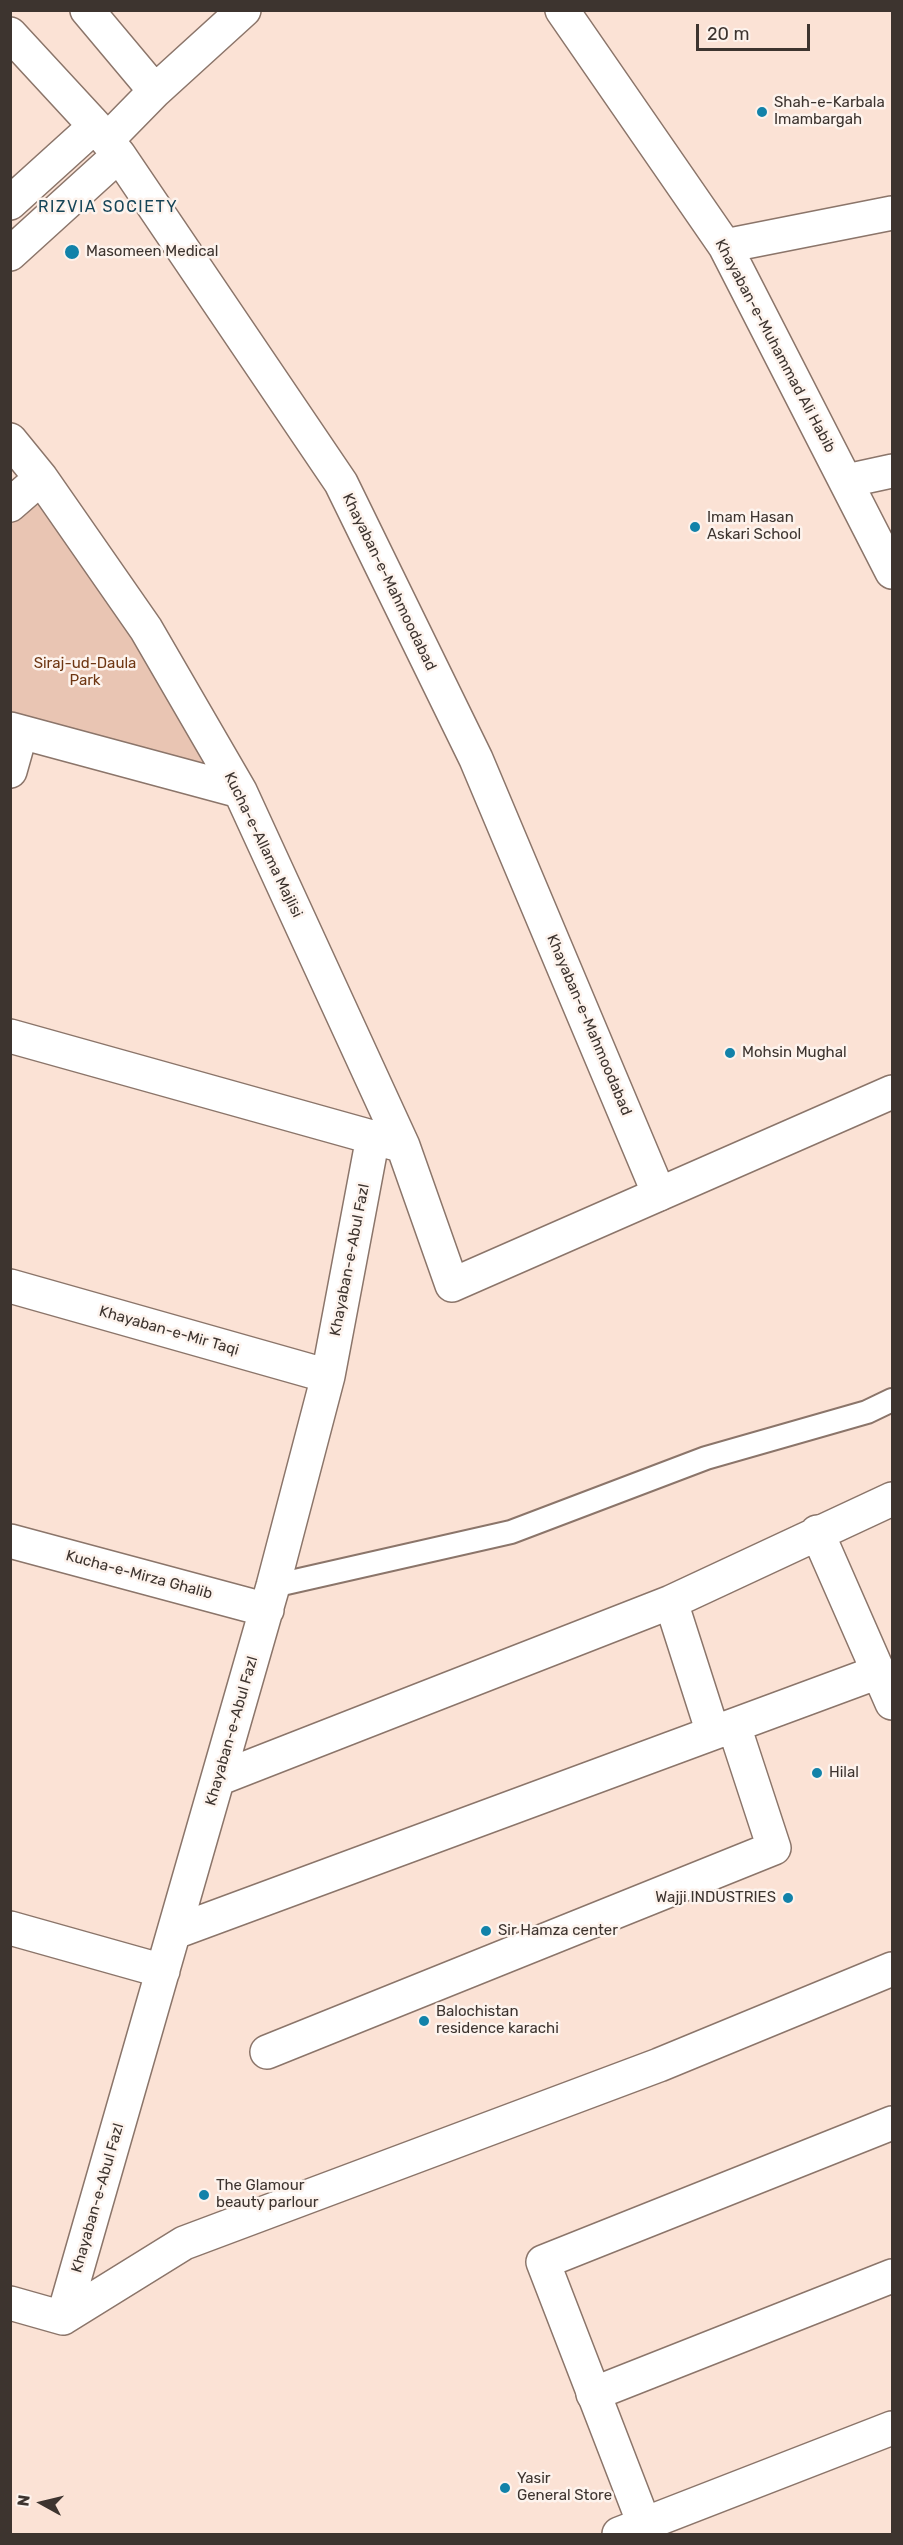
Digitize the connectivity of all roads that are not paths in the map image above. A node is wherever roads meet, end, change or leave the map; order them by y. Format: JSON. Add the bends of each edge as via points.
{"nodes":[{"id":1,"x":87,"y":10,"type":"edge"},
{"id":2,"x":244,"y":10,"type":"edge"},
{"id":3,"x":562,"y":10,"type":"edge"},
{"id":4,"x":10,"y":34,"type":"edge"},
{"id":5,"x":155,"y":91,"type":"junction"},
{"id":6,"x":107,"y":141,"type":"junction"},
{"id":7,"x":10,"y":203,"type":"edge"},
{"id":8,"x":892,"y":213,"type":"edge"},
{"id":9,"x":725,"y":246,"type":"junction"},
{"id":10,"x":10,"y":254,"type":"edge"},
{"id":11,"x":10,"y":440,"type":"edge"},
{"id":12,"x":892,"y":471,"type":"edge"},
{"id":13,"x":41,"y":478,"type":"junction"},
{"id":14,"x":846,"y":481,"type":"junction"},
{"id":15,"x":10,"y":505,"type":"edge"},
{"id":16,"x":892,"y":572,"type":"edge"},
{"id":17,"x":16,"y":731,"type":"edge"},
{"id":18,"x":10,"y":771,"type":"edge"},
{"id":19,"x":240,"y":791,"type":"junction"},
{"id":20,"x":10,"y":1036,"type":"edge"},
{"id":21,"x":892,"y":1092,"type":"edge"},
{"id":22,"x":388,"y":1142,"type":"junction"},
{"id":23,"x":659,"y":1194,"type":"junction"},
{"id":24,"x":10,"y":1286,"type":"edge"},
{"id":25,"x":328,"y":1376,"type":"junction"},
{"id":26,"x":892,"y":1400,"type":"edge"},
{"id":27,"x":892,"y":1499,"type":"edge"},
{"id":28,"x":817,"y":1532,"type":"junction"},
{"id":29,"x":10,"y":1541,"type":"edge"},
{"id":30,"x":270,"y":1598,"type":"junction"},
{"id":31,"x":671,"y":1602,"type":"junction"},
{"id":32,"x":885,"y":1669,"type":"edge"},
{"id":33,"x":892,"y":1703,"type":"edge"},
{"id":34,"x":723,"y":1729,"type":"junction"},
{"id":35,"x":218,"y":1779,"type":"junction"},
{"id":36,"x":10,"y":1928,"type":"edge"},
{"id":37,"x":175,"y":1932,"type":"junction"},
{"id":38,"x":892,"y":1969,"type":"edge"},
{"id":39,"x":163,"y":1971,"type":"junction"},
{"id":40,"x":267,"y":2052,"type":"dead end"},
{"id":41,"x":892,"y":2123,"type":"edge"},
{"id":42,"x":892,"y":2276,"type":"edge"},
{"id":43,"x":10,"y":2303,"type":"edge"},
{"id":44,"x":63,"y":2318,"type":"junction"},
{"id":45,"x":593,"y":2394,"type":"junction"},
{"id":46,"x":892,"y":2428,"type":"edge"},
{"id":47,"x":637,"y":2531,"type":"edge"}],
"edges":[{"from":1,"to":5,"type":"street"},
{"from":2,"to":5,"type":"street"},
{"from":3,"to":9,"type":"street","name":"Khayaban-e-Muhammad Ali Habib"},
{"from":4,"to":6,"type":"street","name":"Khayaban-e-Mahmoodabad"},
{"from":5,"to":6,"type":"street"},
{"from":6,"to":7,"type":"street"},
{"from":6,"to":10,"type":"street"},
{"from":6,"to":23,"type":"street","name":"Khayaban-e-Mahmoodabad","via":[[341,483],[476,759]]},
{"from":8,"to":9,"type":"street"},
{"from":9,"to":14,"type":"street","name":"Khayaban-e-Muhammad Ali Habib"},
{"from":11,"to":13,"type":"street","name":"Kucha-e-Allama Majlisi"},
{"from":12,"to":14,"type":"street"},
{"from":13,"to":15,"type":"street"},
{"from":13,"to":19,"type":"street","name":"Kucha-e-Allama Majlisi","via":[[146,629]]},
{"from":14,"to":16,"type":"street","name":"Khayaban-e-Muhammad Ali Habib"},
{"from":17,"to":18,"type":"street"},
{"from":17,"to":19,"type":"street"},
{"from":19,"to":22,"type":"street","name":"Kucha-e-Allama Majlisi"},
{"from":20,"to":22,"type":"street"},
{"from":21,"to":23,"type":"street"},
{"from":22,"to":23,"type":"street","name":"Kucha-e-Allama Majlisi","via":[[452,1286]]},
{"from":22,"to":25,"type":"street","name":"Khayaban-e-Abul Fazl"},
{"from":24,"to":25,"type":"street","name":"Khayaban-e-Mir Taqi"},
{"from":25,"to":30,"type":"street","name":"Khayaban-e-Abul Fazl"},
{"from":26,"to":30,"type":"lane","via":[[867,1412],[706,1458],[511,1532]]},
{"from":27,"to":28,"type":"street"},
{"from":28,"to":31,"type":"street"},
{"from":28,"to":32,"type":"street"},
{"from":29,"to":30,"type":"street","name":"Kucha-e-Mirza Ghalib"},
{"from":30,"to":35,"type":"street","name":"Khayaban-e-Abul Fazl"},
{"from":31,"to":34,"type":"street"},
{"from":31,"to":35,"type":"street"},
{"from":32,"to":33,"type":"street"},
{"from":32,"to":34,"type":"street"},
{"from":34,"to":37,"type":"street"},
{"from":34,"to":40,"type":"street","via":[[774,1848]]},
{"from":35,"to":37,"type":"street","name":"Khayaban-e-Abul Fazl"},
{"from":36,"to":39,"type":"street"},
{"from":37,"to":39,"type":"street","name":"Khayaban-e-Abul Fazl"},
{"from":38,"to":44,"type":"street","via":[[659,2065],[184,2243]]},
{"from":39,"to":44,"type":"street","name":"Khayaban-e-Abul Fazl"},
{"from":41,"to":45,"type":"street","via":[[543,2262]]},
{"from":42,"to":45,"type":"street"},
{"from":43,"to":44,"type":"street"},
{"from":45,"to":47,"type":"street"},
{"from":46,"to":47,"type":"street"}]}
